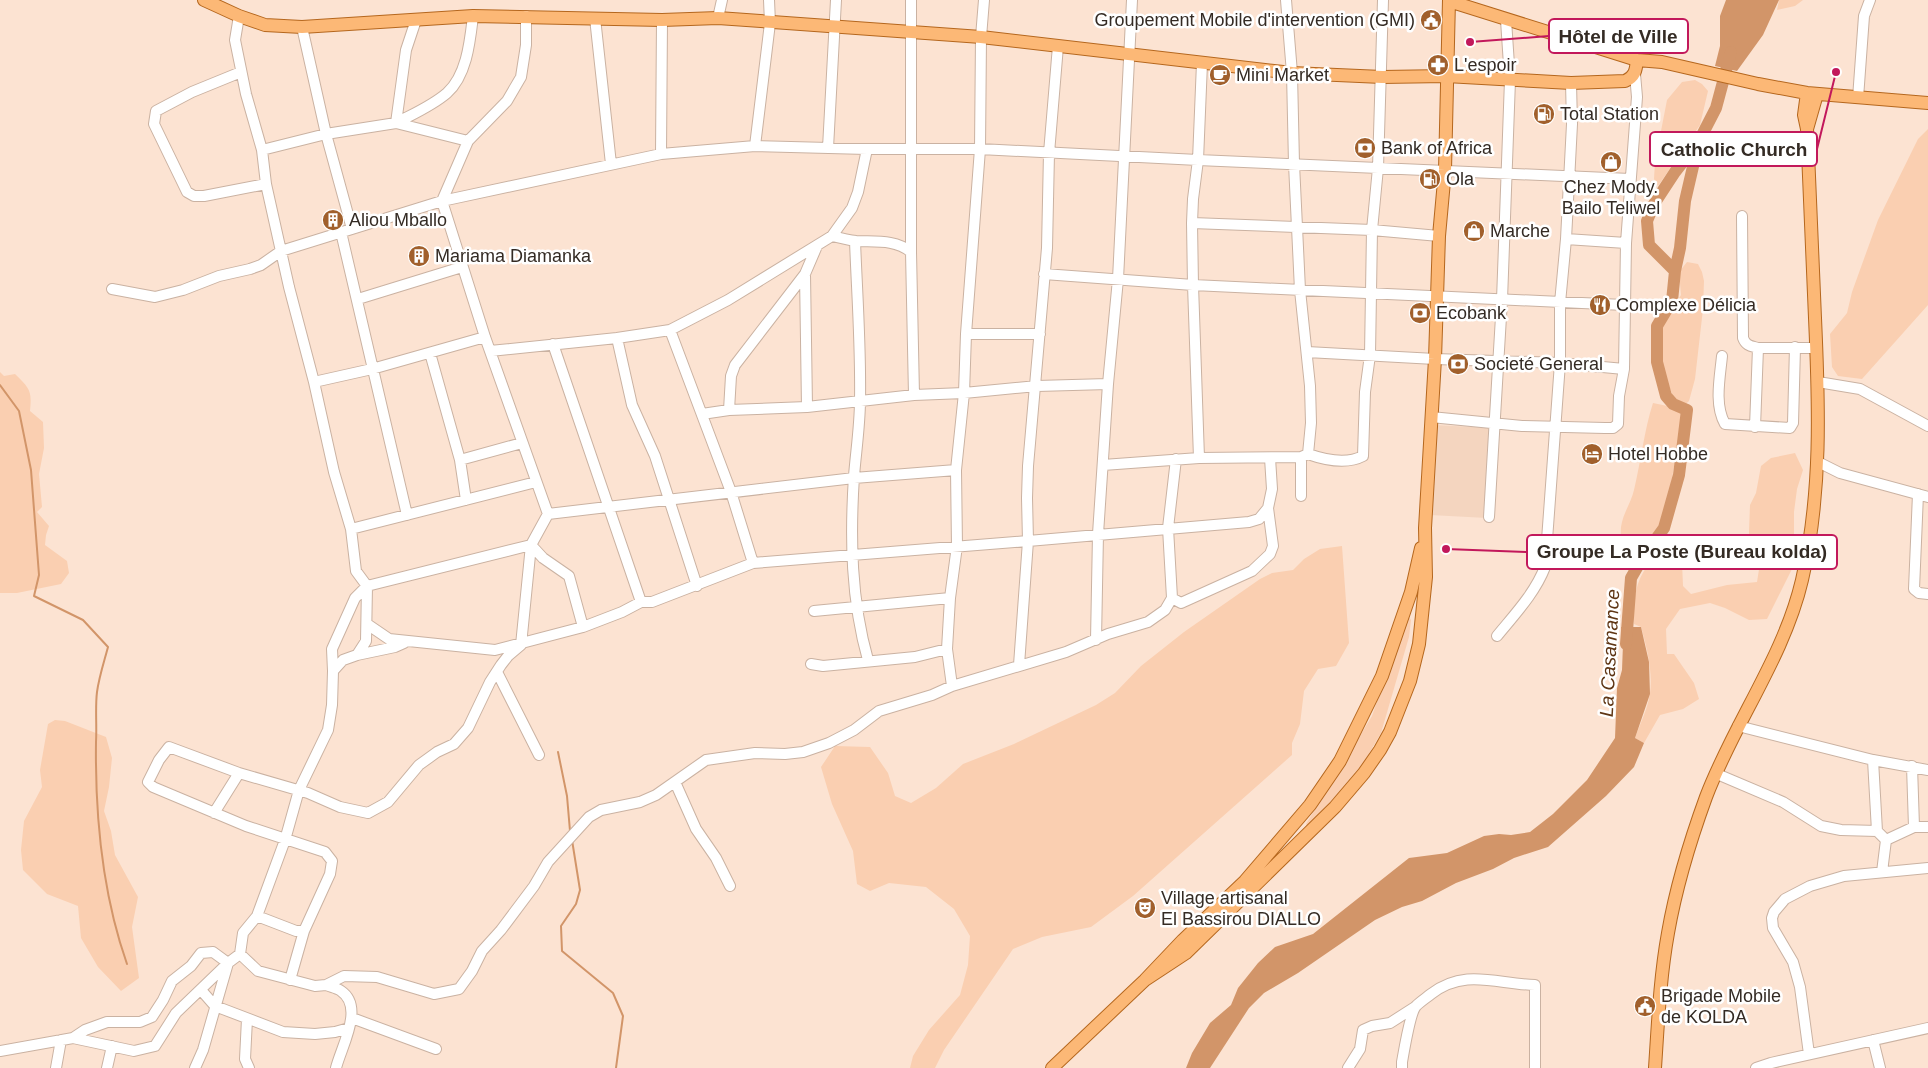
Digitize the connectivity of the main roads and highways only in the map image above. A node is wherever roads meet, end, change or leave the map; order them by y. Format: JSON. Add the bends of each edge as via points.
{"nodes":[{"id":1,"x":204,"y":0,"type":"edge"},
{"id":2,"x":1447,"y":0,"type":"edge"},
{"id":3,"x":1637,"y":60,"type":"junction"},
{"id":4,"x":1446,"y":76,"type":"junction"},
{"id":5,"x":1783,"y":89,"type":"junction"},
{"id":6,"x":1812,"y":93,"type":"junction"},
{"id":7,"x":1928,"y":103,"type":"edge"},
{"id":8,"x":1804,"y":115,"type":"junction"},
{"id":9,"x":1807,"y":129,"type":"junction"},
{"id":10,"x":1425,"y":528,"type":"junction"},
{"id":11,"x":1145,"y":980,"type":"junction"},
{"id":12,"x":1052,"y":1068,"type":"edge"},
{"id":13,"x":1655,"y":1068,"type":"edge"}],
"edges":[{"from":1,"to":4,"type":"main road","via":[[265,25],[302,27],[474,16],[718,18],[981,37],[1292,73]]},
{"from":2,"to":3,"type":"main road"},
{"from":2,"to":4,"type":"main road"},
{"from":3,"to":4,"type":"main road","via":[[1635,74],[1625,81],[1571,83]]},
{"from":3,"to":5,"type":"main road","via":[[1662,62]]},
{"from":4,"to":10,"type":"main road","via":[[1445,170]]},
{"from":5,"to":6,"type":"main road"},
{"from":5,"to":8,"type":"main road","via":[[1792,96]]},
{"from":6,"to":7,"type":"main road"},
{"from":6,"to":8,"type":"main road"},
{"from":6,"to":9,"type":"main road"},
{"from":8,"to":9,"type":"main road"},
{"from":9,"to":13,"type":"main road","via":[[1818,382],[1818,462],[1813,527],[1788,625],[1706,796],[1676,895],[1662,975]]},
{"from":10,"to":11,"type":"main road","via":[[1411,592],[1394,644],[1382,676],[1340,761],[1310,805],[1245,881]]},
{"from":10,"to":11,"type":"main road","via":[[1426,577],[1420,644],[1410,680],[1380,750],[1317,826],[1186,953]]},
{"from":11,"to":12,"type":"main road"}]}
